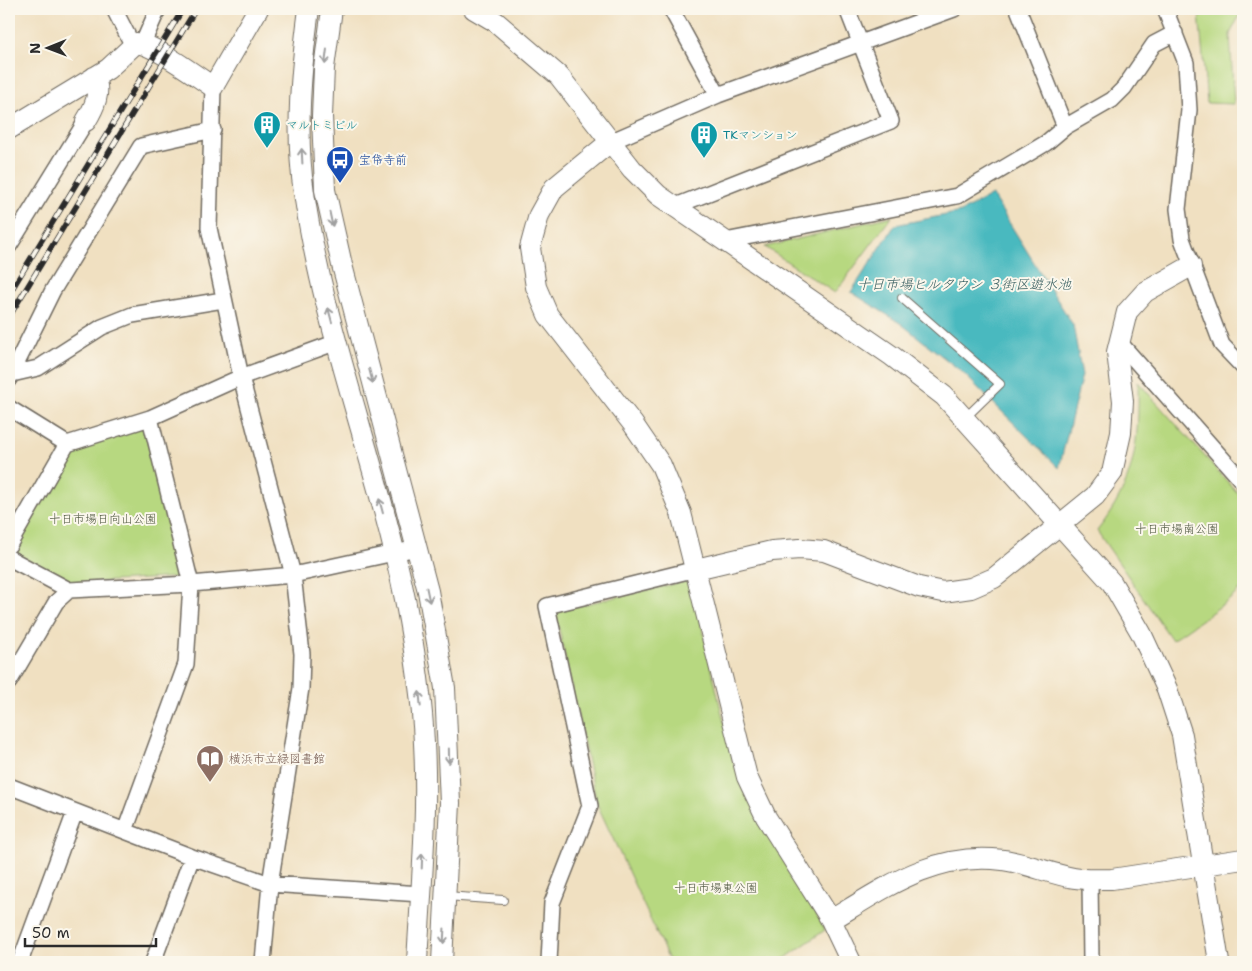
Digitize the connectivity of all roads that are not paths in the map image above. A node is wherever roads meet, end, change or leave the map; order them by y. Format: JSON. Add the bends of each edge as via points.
{"nodes":[{"id":1,"x":114,"y":9,"type":"edge"},
{"id":2,"x":158,"y":9,"type":"edge"},
{"id":3,"x":258,"y":9,"type":"edge"},
{"id":4,"x":310,"y":9,"type":"edge"},
{"id":5,"x":332,"y":9,"type":"edge"},
{"id":6,"x":474,"y":9,"type":"edge"},
{"id":7,"x":671,"y":9,"type":"edge"},
{"id":8,"x":847,"y":9,"type":"edge"},
{"id":9,"x":954,"y":9,"type":"edge"},
{"id":10,"x":1018,"y":9,"type":"edge"},
{"id":11,"x":1165,"y":9,"type":"edge"},
{"id":12,"x":1175,"y":33,"type":"junction"},
{"id":13,"x":861,"y":43,"type":"junction"},
{"id":14,"x":137,"y":44,"type":"junction"},
{"id":15,"x":94,"y":77,"type":"junction"},
{"id":16,"x":213,"y":87,"type":"junction"},
{"id":17,"x":718,"y":96,"type":"junction"},
{"id":18,"x":86,"y":122,"type":"joint"},
{"id":19,"x":1065,"y":127,"type":"junction"},
{"id":20,"x":9,"y":129,"type":"edge"},
{"id":21,"x":213,"y":130,"type":"junction"},
{"id":22,"x":610,"y":142,"type":"junction"},
{"id":23,"x":673,"y":207,"type":"junction"},
{"id":24,"x":724,"y":241,"type":"junction"},
{"id":25,"x":9,"y":246,"type":"edge"},
{"id":26,"x":1191,"y":266,"type":"junction"},
{"id":27,"x":902,"y":298,"type":"dead end"},
{"id":28,"x":223,"y":300,"type":"junction"},
{"id":29,"x":337,"y":342,"type":"junction"},
{"id":30,"x":1120,"y":343,"type":"junction"},
{"id":31,"x":1243,"y":367,"type":"edge"},
{"id":32,"x":10,"y":376,"type":"edge"},
{"id":33,"x":241,"y":377,"type":"junction"},
{"id":34,"x":9,"y":408,"type":"edge"},
{"id":35,"x":150,"y":418,"type":"junction"},
{"id":36,"x":965,"y":418,"type":"junction"},
{"id":37,"x":68,"y":444,"type":"junction"},
{"id":38,"x":1243,"y":482,"type":"edge"},
{"id":39,"x":1061,"y":524,"type":"junction"},
{"id":40,"x":9,"y":544,"type":"edge"},
{"id":41,"x":417,"y":548,"type":"junction"},
{"id":42,"x":394,"y":553,"type":"junction"},
{"id":43,"x":9,"y":558,"type":"edge"},
{"id":44,"x":696,"y":569,"type":"junction"},
{"id":45,"x":293,"y":575,"type":"junction"},
{"id":46,"x":191,"y":584,"type":"junction"},
{"id":47,"x":69,"y":590,"type":"junction"},
{"id":48,"x":9,"y":682,"type":"edge"},
{"id":49,"x":9,"y":786,"type":"edge"},
{"id":50,"x":75,"y":812,"type":"junction"},
{"id":51,"x":125,"y":831,"type":"junction"},
{"id":52,"x":192,"y":857,"type":"junction"},
{"id":53,"x":1243,"y":859,"type":"edge"},
{"id":54,"x":1204,"y":864,"type":"junction"},
{"id":55,"x":1090,"y":879,"type":"junction"},
{"id":56,"x":270,"y":884,"type":"junction"},
{"id":57,"x":421,"y":894,"type":"junction"},
{"id":58,"x":446,"y":896,"type":"junction"},
{"id":59,"x":503,"y":900,"type":"dead end"},
{"id":60,"x":831,"y":920,"type":"junction"},
{"id":61,"x":20,"y":962,"type":"edge"},
{"id":62,"x":153,"y":962,"type":"edge"},
{"id":63,"x":263,"y":962,"type":"edge"},
{"id":64,"x":417,"y":962,"type":"edge"},
{"id":65,"x":442,"y":962,"type":"edge"},
{"id":66,"x":549,"y":962,"type":"edge"},
{"id":67,"x":851,"y":962,"type":"edge"},
{"id":68,"x":1091,"y":962,"type":"edge"},
{"id":69,"x":1219,"y":962,"type":"edge"}],
"edges":[{"from":1,"to":14,"type":"street"},
{"from":2,"to":14,"type":"street"},
{"from":3,"to":16,"type":"street"},
{"from":29,"to":4,"type":"street","one_way":true,"via":[[303,191],[299,115],[301,68]]},
{"from":5,"to":41,"type":"street","one_way":true,"via":[[322,116],[325,190]]},
{"from":6,"to":22,"type":"street","via":[[496,22],[559,76]]},
{"from":7,"to":17,"type":"street"},
{"from":8,"to":13,"type":"street"},
{"from":9,"to":13,"type":"street"},
{"from":10,"to":19,"type":"street"},
{"from":11,"to":12,"type":"street"},
{"from":12,"to":19,"type":"street","via":[[1154,44],[1112,100]]},
{"from":12,"to":26,"type":"street","via":[[1186,63],[1189,110],[1178,209],[1182,239]]},
{"from":13,"to":17,"type":"street"},
{"from":13,"to":23,"type":"street","via":[[891,121]]},
{"from":14,"to":15,"type":"street"},
{"from":14,"to":16,"type":"street"},
{"from":15,"to":18,"type":"street","via":[[98,91]]},
{"from":15,"to":20,"type":"street"},
{"from":16,"to":21,"type":"street"},
{"from":17,"to":22,"type":"street"},
{"from":18,"to":25,"type":"street"},
{"from":19,"to":24,"type":"street","via":[[1046,143],[957,196]]},
{"from":21,"to":28,"type":"street","via":[[209,228]]},
{"from":21,"to":32,"type":"street","via":[[141,146],[54,290]]},
{"from":22,"to":23,"type":"street","via":[[652,189]]},
{"from":22,"to":44,"type":"street","via":[[554,188],[540,215],[530,248],[536,287],[548,315],[661,465],[681,512]]},
{"from":23,"to":24,"type":"street"},
{"from":24,"to":36,"type":"street","via":[[892,356],[944,396]]},
{"from":26,"to":30,"type":"street","via":[[1145,292],[1126,312]]},
{"from":26,"to":31,"type":"street","via":[[1222,345]]},
{"from":27,"to":36,"type":"lane","via":[[1000,384]]},
{"from":28,"to":32,"type":"street","via":[[132,315],[102,327],[38,368]]},
{"from":28,"to":33,"type":"street"},
{"from":29,"to":33,"type":"street"},
{"from":42,"to":29,"type":"street","one_way":true},
{"from":30,"to":38,"type":"street"},
{"from":30,"to":39,"type":"street","via":[[1117,352],[1123,409],[1112,473],[1095,496]]},
{"from":33,"to":35,"type":"street"},
{"from":33,"to":45,"type":"street"},
{"from":34,"to":37,"type":"street"},
{"from":35,"to":37,"type":"street"},
{"from":35,"to":46,"type":"street"},
{"from":36,"to":39,"type":"street"},
{"from":37,"to":40,"type":"street"},
{"from":39,"to":44,"type":"street","via":[[994,578],[971,588],[943,592],[919,587],[824,551],[772,551]]},
{"from":39,"to":54,"type":"street","via":[[1112,583],[1142,633],[1167,689],[1182,735]]},
{"from":41,"to":42,"type":"street"},
{"from":41,"to":58,"type":"street","one_way":true,"via":[[445,697],[450,803]]},
{"from":42,"to":45,"type":"street"},
{"from":57,"to":42,"type":"street","one_way":true,"via":[[424,743],[414,655]]},
{"from":43,"to":47,"type":"street"},
{"from":44,"to":60,"type":"street","via":[[747,777],[766,817]]},
{"from":44,"to":66,"type":"street","via":[[547,606],[590,806],[552,904]]},
{"from":45,"to":46,"type":"street"},
{"from":45,"to":56,"type":"street","via":[[302,654],[301,688]]},
{"from":46,"to":47,"type":"street"},
{"from":46,"to":51,"type":"street","via":[[186,664]]},
{"from":47,"to":48,"type":"street","via":[[56,602]]},
{"from":49,"to":50,"type":"street"},
{"from":50,"to":51,"type":"street"},
{"from":50,"to":61,"type":"street"},
{"from":51,"to":52,"type":"street"},
{"from":52,"to":56,"type":"street"},
{"from":52,"to":62,"type":"street"},
{"from":53,"to":54,"type":"street"},
{"from":54,"to":55,"type":"street","via":[[1112,879]]},
{"from":54,"to":69,"type":"street"},
{"from":55,"to":60,"type":"street","via":[[1073,878],[1004,860],[952,861],[912,873]]},
{"from":55,"to":68,"type":"street"},
{"from":56,"to":57,"type":"street"},
{"from":56,"to":63,"type":"street"},
{"from":57,"to":64,"type":"street"},
{"from":58,"to":59,"type":"lane"},
{"from":58,"to":65,"type":"street","one_way":true},
{"from":60,"to":67,"type":"street"}]}
